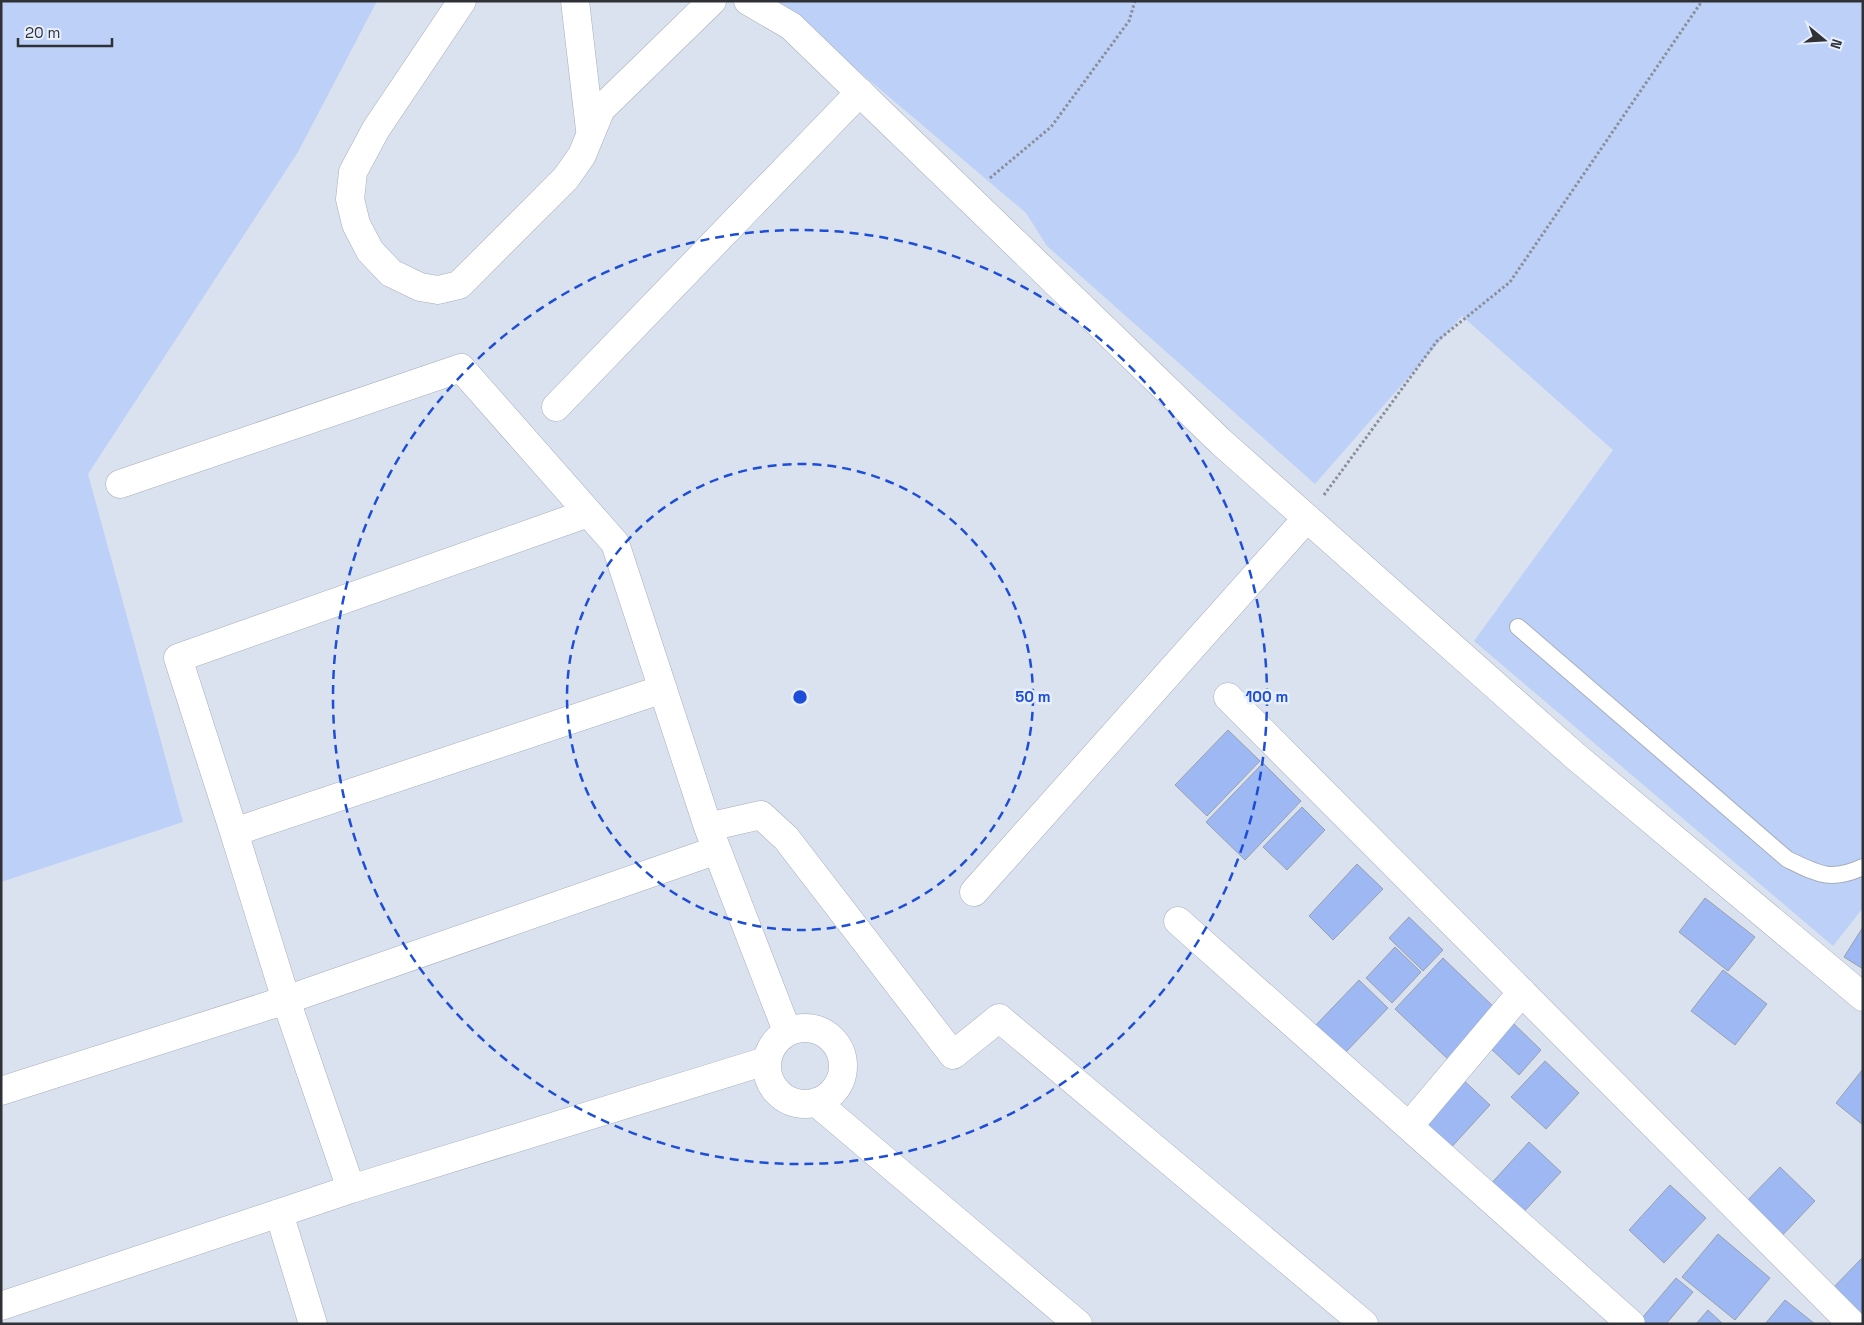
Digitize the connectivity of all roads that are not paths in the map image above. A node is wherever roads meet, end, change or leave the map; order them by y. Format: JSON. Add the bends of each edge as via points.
{"nodes":[{"id":1,"x":462,"y":1,"type":"edge"},
{"id":2,"x":575,"y":1,"type":"edge"},
{"id":3,"x":712,"y":1,"type":"edge"},
{"id":4,"x":748,"y":1,"type":"edge"},
{"id":5,"x":860,"y":92,"type":"junction"},
{"id":6,"x":590,"y":130,"type":"junction"},
{"id":7,"x":556,"y":407,"type":"dead end"},
{"id":8,"x":120,"y":484,"type":"dead end"},
{"id":9,"x":588,"y":513,"type":"junction"},
{"id":10,"x":1308,"y":518,"type":"junction"},
{"id":11,"x":1518,"y":627,"type":"dead end"},
{"id":12,"x":663,"y":689,"type":"junction"},
{"id":13,"x":1228,"y":697,"type":"dead end"},
{"id":14,"x":234,"y":832,"type":"junction"},
{"id":15,"x":713,"y":839,"type":"junction"},
{"id":16,"x":1863,"y":867,"type":"edge"},
{"id":17,"x":974,"y":892,"type":"dead end"},
{"id":18,"x":1178,"y":921,"type":"dead end"},
{"id":19,"x":1522,"y":992,"type":"junction"},
{"id":20,"x":1863,"y":997,"type":"edge"},
{"id":21,"x":286,"y":1000,"type":"junction"},
{"id":22,"x":787,"y":1031,"type":"junction"},
{"id":23,"x":766,"y":1061,"type":"junction"},
{"id":24,"x":1,"y":1091,"type":"edge"},
{"id":25,"x":816,"y":1102,"type":"junction"},
{"id":26,"x":1409,"y":1126,"type":"junction"},
{"id":27,"x":351,"y":1189,"type":"junction"},
{"id":28,"x":279,"y":1213,"type":"junction"},
{"id":29,"x":1,"y":1306,"type":"edge"},
{"id":30,"x":313,"y":1324,"type":"edge"},
{"id":31,"x":1078,"y":1324,"type":"edge"},
{"id":32,"x":1364,"y":1324,"type":"edge"},
{"id":33,"x":1631,"y":1324,"type":"edge"},
{"id":34,"x":1852,"y":1324,"type":"edge"}],
"edges":[{"from":1,"to":6,"type":"street","via":[[376,129],[353,172],[350,199],[356,224],[370,251],[391,273],[420,287],[438,290],[459,284],[566,178],[582,155]]},
{"from":2,"to":6,"type":"street"},
{"from":3,"to":6,"type":"street","via":[[601,109]]},
{"from":4,"to":5,"type":"street","via":[[791,26]]},
{"from":5,"to":7,"type":"street"},
{"from":5,"to":10,"type":"street","via":[[1221,442]]},
{"from":8,"to":9,"type":"street","via":[[461,368]]},
{"from":9,"to":12,"type":"street","via":[[615,544]]},
{"from":9,"to":14,"type":"street","via":[[178,658]]},
{"from":10,"to":17,"type":"street"},
{"from":10,"to":20,"type":"street","via":[[1574,754]]},
{"from":11,"to":16,"type":"lane","via":[[1788,859],[1818,873],[1840,876]]},
{"from":12,"to":14,"type":"street"},
{"from":12,"to":15,"type":"street"},
{"from":13,"to":19,"type":"street"},
{"from":14,"to":21,"type":"street"},
{"from":15,"to":21,"type":"street"},
{"from":15,"to":22,"type":"street"},
{"from":15,"to":32,"type":"street","via":[[762,815],[786,838],[953,1055],[998,1018]]},
{"from":18,"to":26,"type":"street"},
{"from":19,"to":26,"type":"street"},
{"from":19,"to":34,"type":"street"},
{"from":21,"to":24,"type":"street"},
{"from":21,"to":27,"type":"street"},
{"from":22,"to":23,"type":"street","via":[[770,1049]]},
{"from":22,"to":25,"type":"street","via":[[799,1027],[824,1032],[840,1050],[843,1062],[836,1087]]},
{"from":23,"to":25,"type":"street","via":[[767,1074],[780,1095],[791,1102]]},
{"from":23,"to":27,"type":"street"},
{"from":25,"to":31,"type":"street"},
{"from":26,"to":33,"type":"street"},
{"from":27,"to":28,"type":"street"},
{"from":28,"to":29,"type":"street"},
{"from":28,"to":30,"type":"street"}]}
